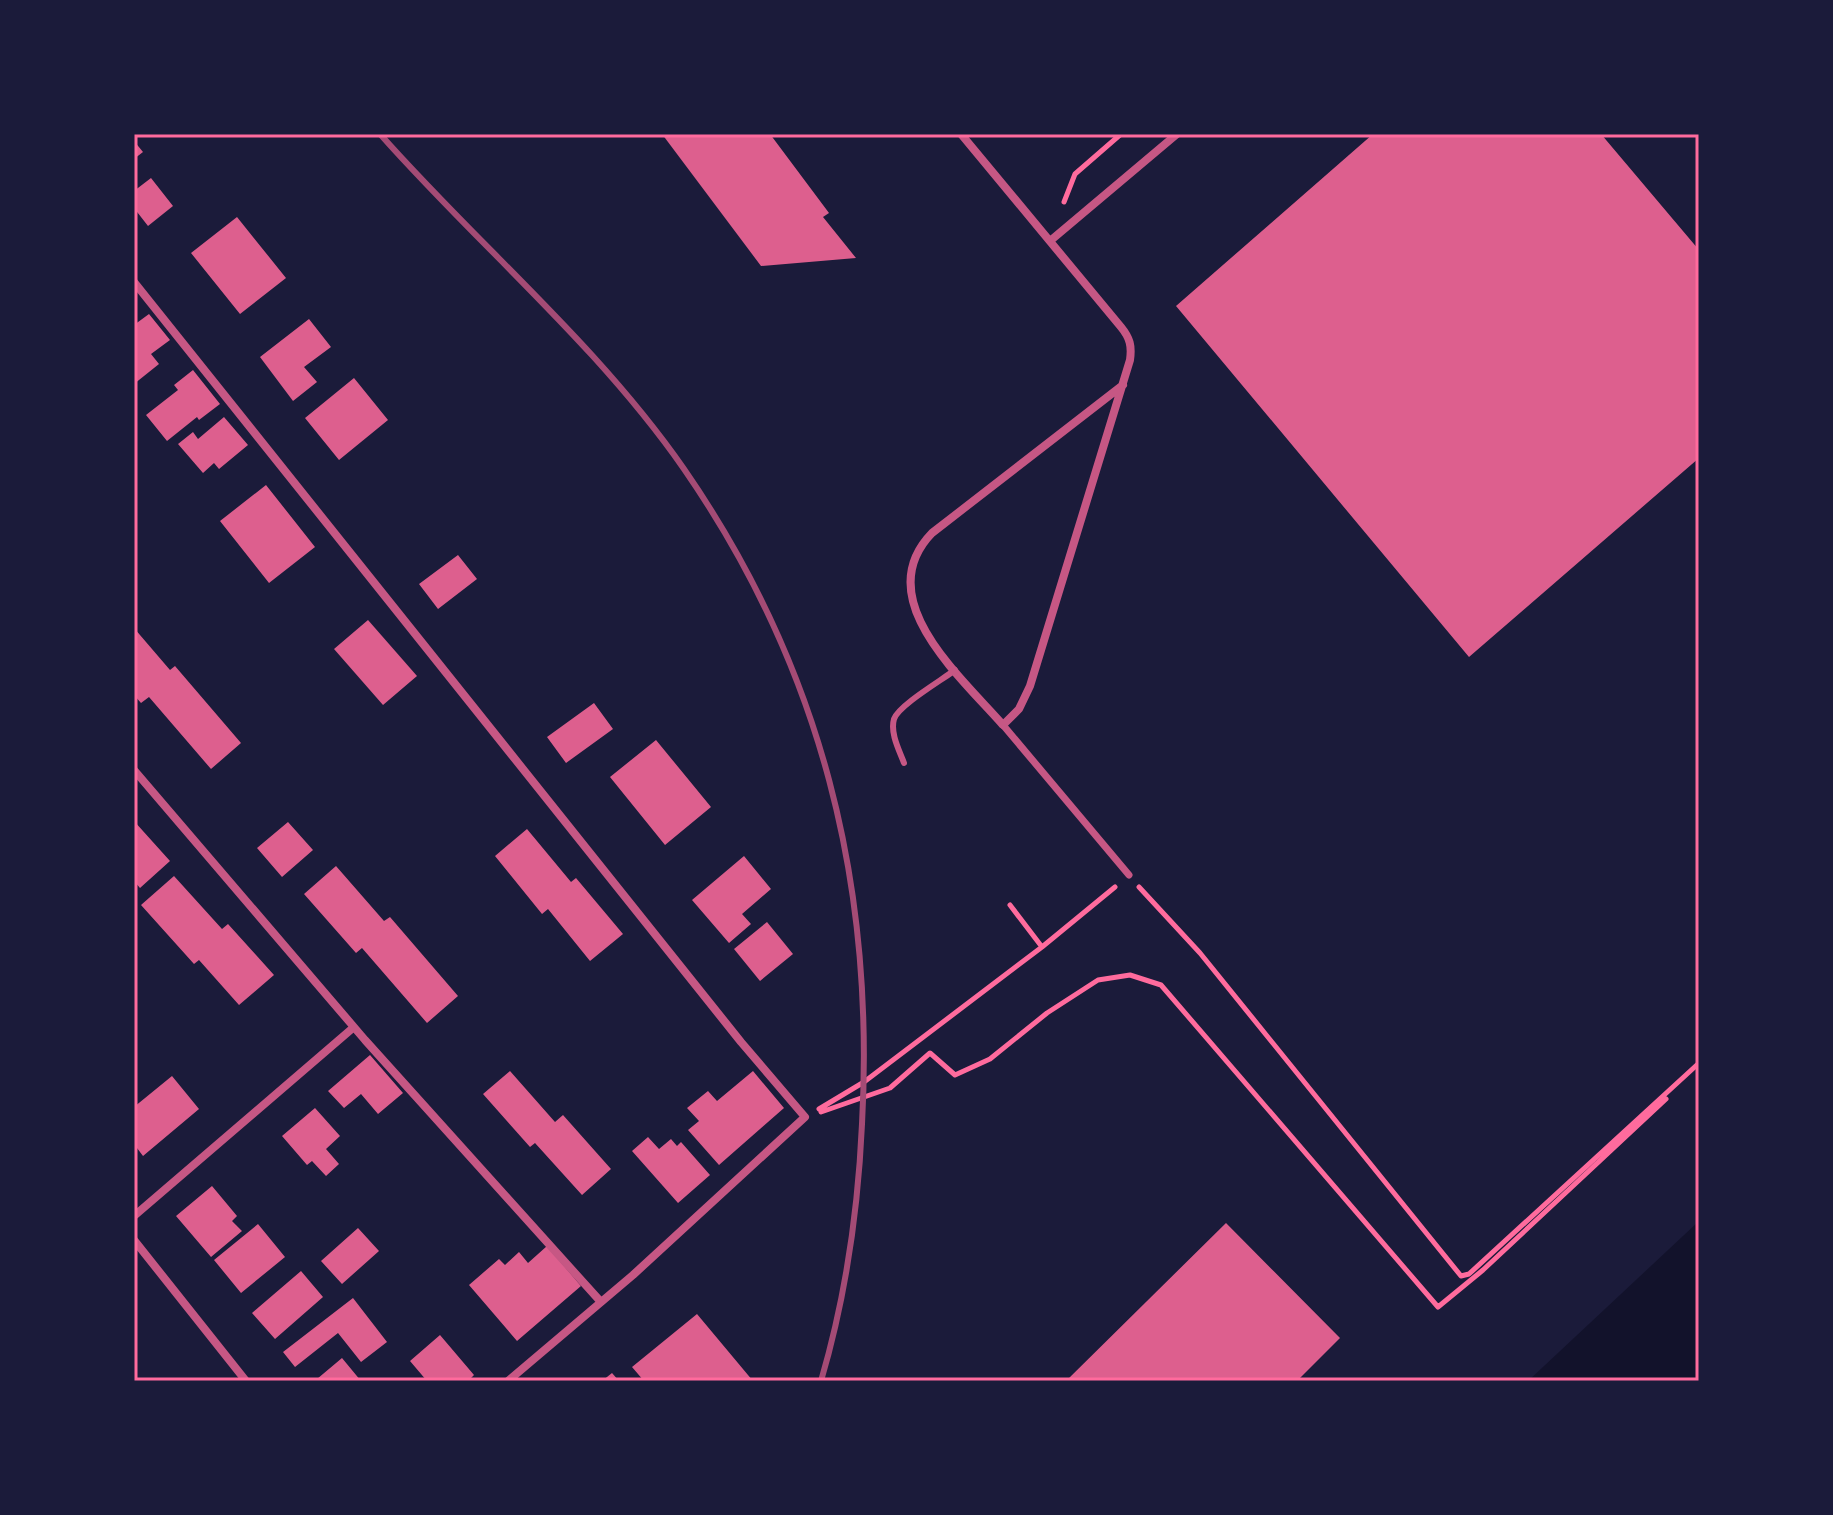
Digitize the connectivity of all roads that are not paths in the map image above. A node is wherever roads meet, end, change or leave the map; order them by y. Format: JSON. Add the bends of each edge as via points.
{"nodes":[{"id":1,"x":961,"y":134,"type":"edge"},
{"id":2,"x":1177,"y":134,"type":"edge"},
{"id":3,"x":1050,"y":241,"type":"junction"},
{"id":4,"x":134,"y":282,"type":"edge"},
{"id":5,"x":1123,"y":385,"type":"junction"},
{"id":6,"x":955,"y":670,"type":"junction"},
{"id":7,"x":1003,"y":725,"type":"junction"},
{"id":8,"x":904,"y":763,"type":"dead end"},
{"id":9,"x":134,"y":770,"type":"edge"},
{"id":10,"x":1129,"y":875,"type":"road end"},
{"id":11,"x":354,"y":1027,"type":"junction"},
{"id":12,"x":134,"y":1216,"type":"edge"},
{"id":13,"x":134,"y":1240,"type":"edge"},
{"id":14,"x":601,"y":1302,"type":"junction"},
{"id":15,"x":246,"y":1381,"type":"edge"},
{"id":16,"x":508,"y":1381,"type":"edge"}],
"edges":[{"from":1,"to":3,"type":"street"},
{"from":2,"to":3,"type":"street"},
{"from":3,"to":5,"type":"street","via":[[1129,336],[1132,347]]},
{"from":4,"to":14,"type":"street","via":[[805,1117]]},
{"from":5,"to":6,"type":"street","via":[[917,549],[908,579],[912,602]]},
{"from":5,"to":7,"type":"street","via":[[1030,686],[1019,709]]},
{"from":6,"to":7,"type":"street"},
{"from":6,"to":8,"type":"lane","via":[[895,718],[894,734]]},
{"from":7,"to":10,"type":"street"},
{"from":9,"to":11,"type":"street"},
{"from":11,"to":12,"type":"street"},
{"from":11,"to":14,"type":"street"},
{"from":13,"to":15,"type":"street"},
{"from":14,"to":16,"type":"street"}]}
